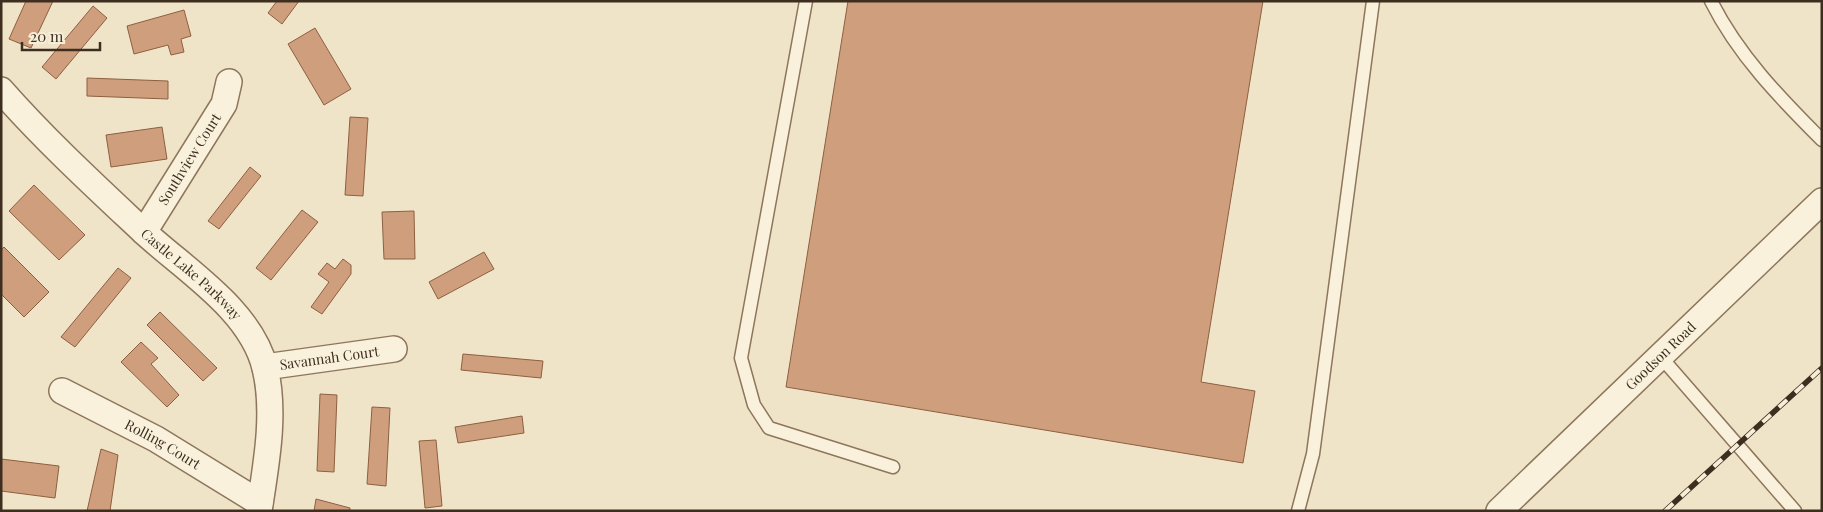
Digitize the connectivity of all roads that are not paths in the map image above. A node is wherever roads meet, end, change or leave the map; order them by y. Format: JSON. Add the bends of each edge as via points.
{"nodes":[{"id":1,"x":806,"y":1,"type":"edge"},
{"id":2,"x":1374,"y":1,"type":"edge"},
{"id":3,"x":1711,"y":1,"type":"edge"},
{"id":4,"x":229,"y":82,"type":"dead end"},
{"id":5,"x":1,"y":90,"type":"edge"},
{"id":6,"x":1822,"y":140,"type":"edge"},
{"id":7,"x":1822,"y":201,"type":"edge"},
{"id":8,"x":144,"y":232,"type":"junction"},
{"id":9,"x":394,"y":349,"type":"dead end"},
{"id":10,"x":1660,"y":356,"type":"junction"},
{"id":11,"x":265,"y":367,"type":"junction"},
{"id":12,"x":62,"y":391,"type":"dead end"},
{"id":13,"x":893,"y":467,"type":"dead end"},
{"id":14,"x":260,"y":507,"type":"edge"},
{"id":15,"x":1298,"y":511,"type":"edge"},
{"id":16,"x":1499,"y":511,"type":"edge"},
{"id":17,"x":1795,"y":511,"type":"edge"}],
"edges":[{"from":1,"to":13,"type":"lane","via":[[740,358],[754,405],[769,428]]},
{"from":2,"to":15,"type":"lane","via":[[1313,454]]},
{"from":3,"to":6,"type":"lane","via":[[1744,55],[1780,98]]},
{"from":4,"to":8,"type":"street","name":"Southview Court","via":[[224,104]]},
{"from":5,"to":8,"type":"street","name":"Castle Lake Parkway","via":[[24,117]]},
{"from":7,"to":10,"type":"street","name":"Goodson Road"},
{"from":8,"to":11,"type":"street","name":"Castle Lake Parkway","via":[[236,313],[253,337]]},
{"from":9,"to":11,"type":"street","name":"Savannah Court"},
{"from":10,"to":16,"type":"street","name":"Goodson Road"},
{"from":10,"to":17,"type":"lane"},
{"from":11,"to":14,"type":"street","name":"Castle Lake Parkway","via":[[271,411]]},
{"from":12,"to":14,"type":"street","name":"Rolling Court","via":[[156,438]]}]}
